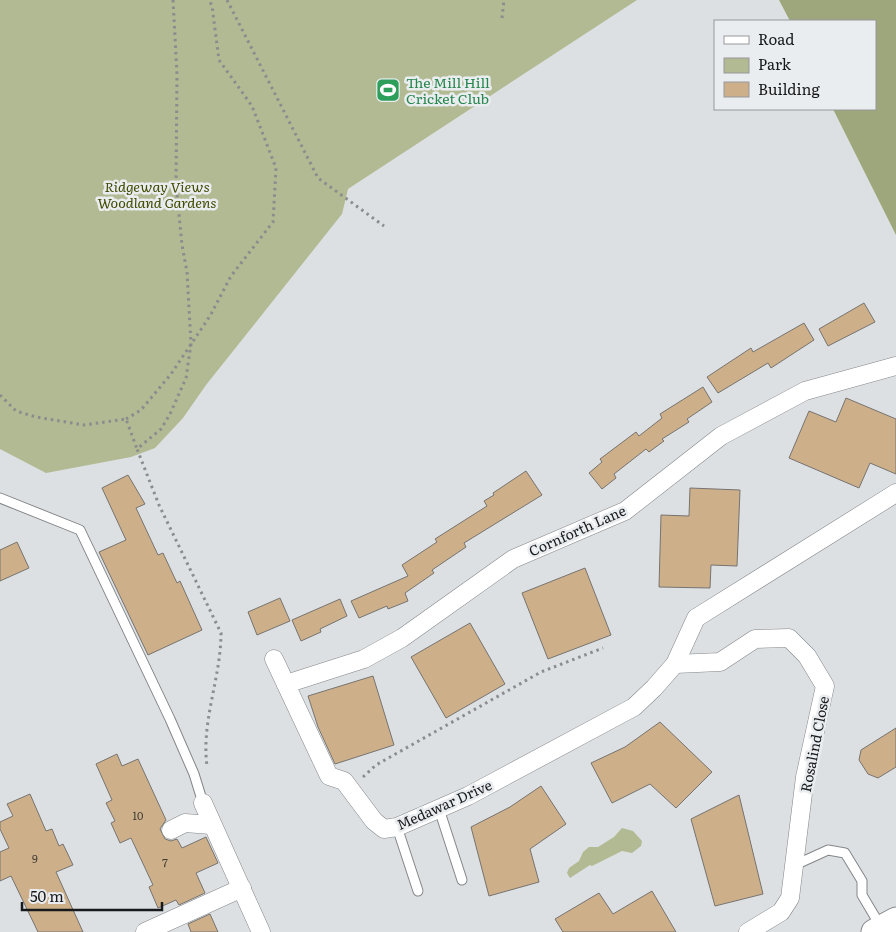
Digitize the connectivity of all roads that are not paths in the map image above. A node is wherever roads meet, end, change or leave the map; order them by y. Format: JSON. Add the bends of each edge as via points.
{"nodes":[{"id":1,"x":896,"y":366,"type":"edge"},
{"id":2,"x":896,"y":492,"type":"edge"},
{"id":3,"x":0,"y":498,"type":"edge"},
{"id":4,"x":274,"y":659,"type":"dead end"},
{"id":5,"x":675,"y":664,"type":"junction"},
{"id":6,"x":286,"y":684,"type":"junction"},
{"id":7,"x":202,"y":803,"type":"joint"},
{"id":8,"x":438,"y":809,"type":"junction"},
{"id":9,"x":211,"y":825,"type":"junction"},
{"id":10,"x":397,"y":827,"type":"junction"},
{"id":11,"x":171,"y":830,"type":"dead end"},
{"id":12,"x":796,"y":865,"type":"junction"},
{"id":13,"x":462,"y":880,"type":"dead end"},
{"id":14,"x":242,"y":888,"type":"junction"},
{"id":15,"x":418,"y":891,"type":"dead end"},
{"id":16,"x":884,"y":927,"type":"edge"},
{"id":17,"x":145,"y":932,"type":"edge"},
{"id":18,"x":261,"y":932,"type":"edge"},
{"id":19,"x":748,"y":932,"type":"edge"}],
"edges":[{"from":1,"to":6,"type":"street","name":"Cornforth Lane","via":[[805,391],[722,436],[625,511],[513,559],[402,638],[364,659]]},
{"from":2,"to":5,"type":"street","via":[[696,618]]},
{"from":3,"to":7,"type":"lane","via":[[80,530],[170,719]]},
{"from":4,"to":6,"type":"street","name":"Medawar Drive"},
{"from":5,"to":8,"type":"street","name":"Medawar Drive","via":[[634,707]]},
{"from":5,"to":12,"type":"street","name":"Rosalind Close","via":[[720,662],[755,639],[789,638],[807,656],[825,686],[805,777]]},
{"from":6,"to":10,"type":"street","name":"Medawar Drive","via":[[329,776],[344,782],[384,829]]},
{"from":7,"to":9,"type":"street"},
{"from":8,"to":10,"type":"street","name":"Medawar Drive"},
{"from":8,"to":13,"type":"lane"},
{"from":9,"to":11,"type":"street","via":[[185,823]]},
{"from":9,"to":14,"type":"street"},
{"from":10,"to":15,"type":"lane"},
{"from":12,"to":16,"type":"lane","via":[[828,850],[845,853],[862,881],[862,895]]},
{"from":12,"to":19,"type":"street","name":"Rosalind Close","via":[[790,898],[780,912]]},
{"from":14,"to":17,"type":"street"},
{"from":14,"to":18,"type":"street"}]}
